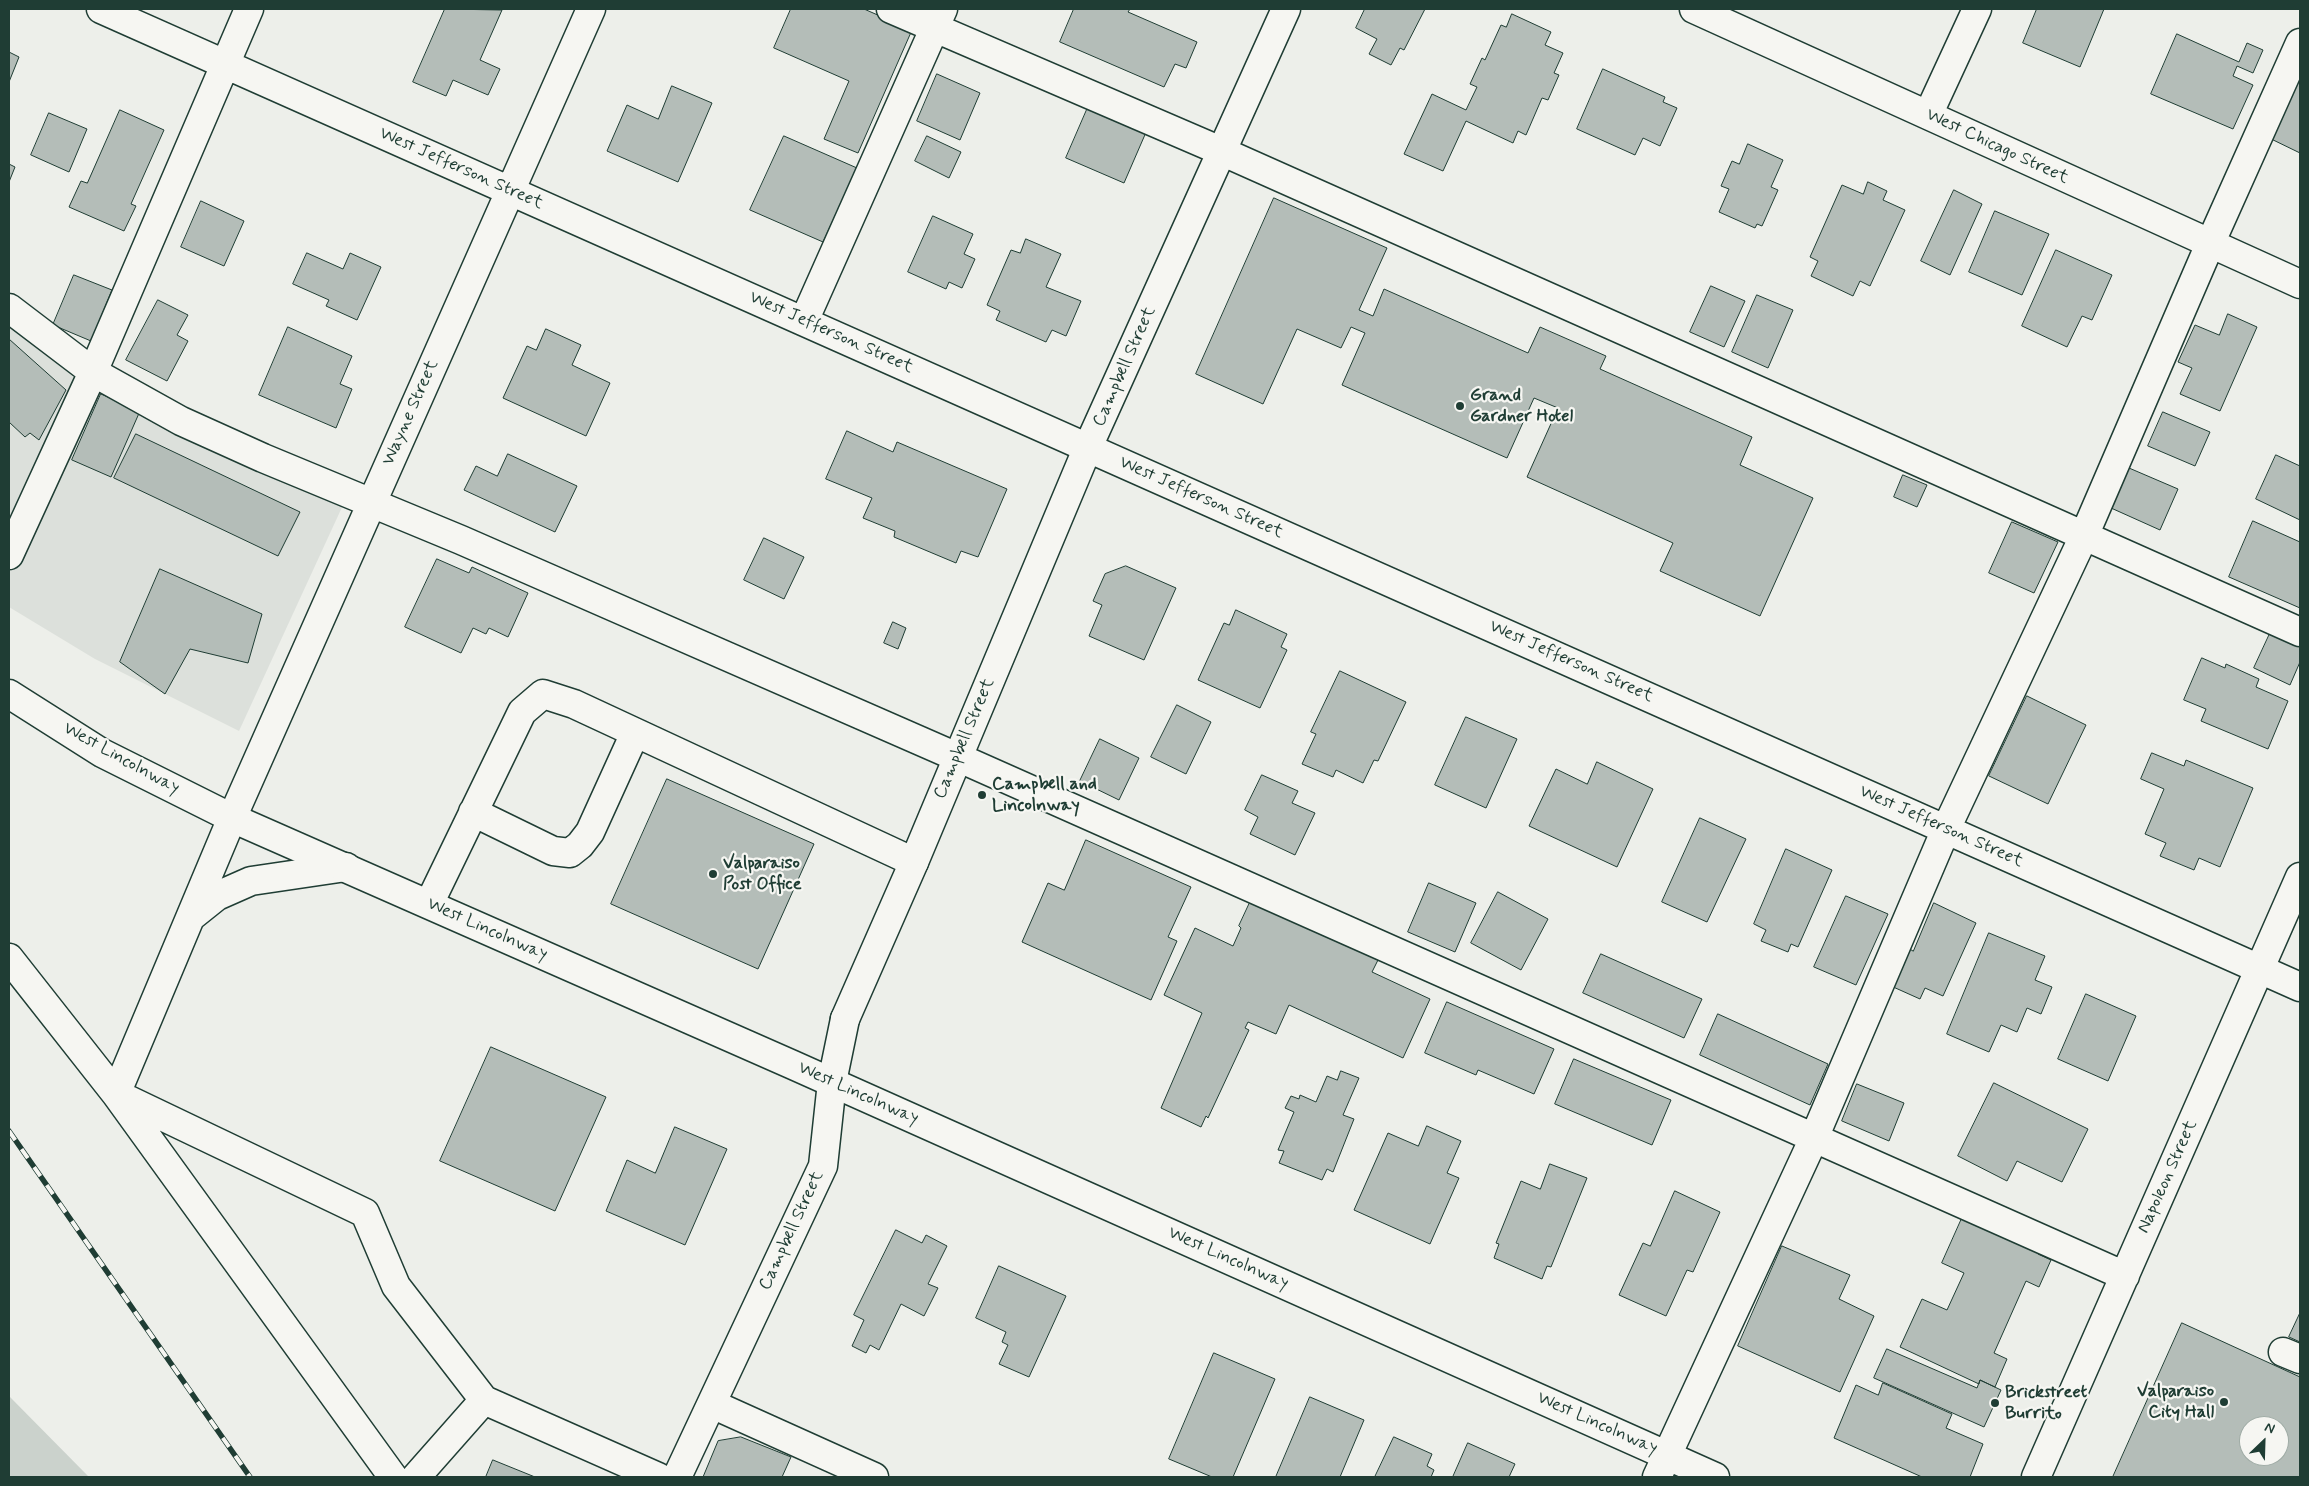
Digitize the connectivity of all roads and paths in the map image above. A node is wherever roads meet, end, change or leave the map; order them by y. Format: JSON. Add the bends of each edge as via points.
{"nodes":[{"id":1,"x":101,"y":9,"type":"edge"},
{"id":2,"x":249,"y":9,"type":"edge"},
{"id":3,"x":591,"y":9,"type":"edge"},
{"id":4,"x":891,"y":9,"type":"edge"},
{"id":5,"x":1286,"y":9,"type":"edge"},
{"id":6,"x":1694,"y":9,"type":"edge"},
{"id":7,"x":1977,"y":9,"type":"edge"},
{"id":8,"x":939,"y":18,"type":"edge"},
{"id":9,"x":2300,"y":44,"type":"edge"},
{"id":10,"x":224,"y":63,"type":"junction"},
{"id":11,"x":1928,"y":115,"type":"junction"},
{"id":12,"x":1222,"y":151,"type":"junction"},
{"id":13,"x":510,"y":191,"type":"junction"},
{"id":14,"x":2210,"y":244,"type":"junction"},
{"id":15,"x":2300,"y":284,"type":"edge"},
{"id":16,"x":9,"y":308,"type":"edge"},
{"id":17,"x":804,"y":321,"type":"junction"},
{"id":18,"x":93,"y":372,"type":"junction"},
{"id":19,"x":1088,"y":447,"type":"junction"},
{"id":20,"x":372,"y":504,"type":"junction"},
{"id":21,"x":2084,"y":536,"type":"junction"},
{"id":22,"x":9,"y":555,"type":"edge"},
{"id":23,"x":2300,"y":632,"type":"edge"},
{"id":24,"x":9,"y":694,"type":"edge"},
{"id":25,"x":635,"y":732,"type":"junction"},
{"id":26,"x":957,"y":757,"type":"junction"},
{"id":27,"x":473,"y":812,"type":"junction"},
{"id":28,"x":232,"y":818,"type":"junction"},
{"id":29,"x":1946,"y":830,"type":"junction"},
{"id":30,"x":914,"y":862,"type":"junction"},
{"id":31,"x":346,"y":867,"type":"junction"},
{"id":32,"x":2300,"y":877,"type":"edge"},
{"id":33,"x":429,"y":904,"type":"junction"},
{"id":34,"x":190,"y":917,"type":"junction"},
{"id":35,"x":9,"y":958,"type":"edge"},
{"id":36,"x":2260,"y":969,"type":"junction"},
{"id":37,"x":2300,"y":987,"type":"edge"},
{"id":38,"x":832,"y":1082,"type":"junction"},
{"id":39,"x":116,"y":1094,"type":"junction"},
{"id":40,"x":1814,"y":1138,"type":"junction"},
{"id":41,"x":2125,"y":1276,"type":"junction"},
{"id":42,"x":484,"y":1400,"type":"junction"},
{"id":43,"x":712,"y":1404,"type":"junction"},
{"id":44,"x":1662,"y":1466,"type":"edge"},
{"id":45,"x":392,"y":1477,"type":"edge"},
{"id":46,"x":416,"y":1477,"type":"edge"},
{"id":47,"x":658,"y":1477,"type":"edge"},
{"id":48,"x":677,"y":1477,"type":"edge"},
{"id":49,"x":874,"y":1477,"type":"edge"},
{"id":50,"x":1715,"y":1477,"type":"edge"},
{"id":51,"x":2036,"y":1477,"type":"edge"}],
"edges":[{"from":1,"to":10,"type":"street","name":"West Jefferson Street"},
{"from":2,"to":10,"type":"street"},
{"from":3,"to":13,"type":"street","name":"Wayne Street"},
{"from":4,"to":8,"type":"street"},
{"from":5,"to":12,"type":"street","name":"Campbell Street"},
{"from":6,"to":11,"type":"street","name":"West Chicago Street"},
{"from":7,"to":11,"type":"street"},
{"from":8,"to":12,"type":"street"},
{"from":8,"to":17,"type":"street"},
{"from":9,"to":14,"type":"street"},
{"from":10,"to":13,"type":"street","name":"West Jefferson Street"},
{"from":10,"to":18,"type":"street"},
{"from":11,"to":14,"type":"street","name":"West Chicago Street"},
{"from":12,"to":19,"type":"street","name":"Campbell Street"},
{"from":12,"to":21,"type":"street"},
{"from":13,"to":17,"type":"street","name":"West Jefferson Street"},
{"from":13,"to":20,"type":"street","name":"Wayne Street"},
{"from":14,"to":15,"type":"street","name":"West Chicago Street"},
{"from":14,"to":21,"type":"street"},
{"from":16,"to":18,"type":"street"},
{"from":17,"to":19,"type":"street","name":"West Jefferson Street"},
{"from":18,"to":20,"type":"street","via":[[181,421]]},
{"from":18,"to":22,"type":"street"},
{"from":19,"to":26,"type":"street","name":"Campbell Street"},
{"from":19,"to":29,"type":"street","name":"West Jefferson Street"},
{"from":20,"to":26,"type":"street"},
{"from":20,"to":28,"type":"street","name":"Wayne Street"},
{"from":21,"to":23,"type":"street"},
{"from":21,"to":29,"type":"street"},
{"from":24,"to":28,"type":"street","name":"West Lincolnway","via":[[102,753]]},
{"from":25,"to":27,"type":"street","via":[[574,704],[543,694],[522,712]]},
{"from":25,"to":27,"type":"street","via":[[590,832],[570,853],[554,851]]},
{"from":25,"to":30,"type":"street"},
{"from":26,"to":30,"type":"street","name":"Campbell Street"},
{"from":26,"to":40,"type":"street"},
{"from":27,"to":33,"type":"street"},
{"from":28,"to":31,"type":"street","name":"West Lincolnway"},
{"from":28,"to":34,"type":"street","name":"Wayne Street"},
{"from":29,"to":36,"type":"street","name":"West Jefferson Street"},
{"from":29,"to":40,"type":"street"},
{"from":30,"to":38,"type":"street","name":"Campbell Street","via":[[845,1019]]},
{"from":31,"to":33,"type":"street","name":"West Lincolnway"},
{"from":31,"to":34,"type":"street","via":[[251,881],[217,896]]},
{"from":32,"to":36,"type":"street","name":"Napoleon Street"},
{"from":33,"to":38,"type":"street","name":"West Lincolnway"},
{"from":34,"to":39,"type":"street","name":"Wayne Street"},
{"from":35,"to":39,"type":"street"},
{"from":36,"to":37,"type":"street","name":"West Jefferson Street"},
{"from":36,"to":41,"type":"street","name":"Napoleon Street"},
{"from":38,"to":43,"type":"street","name":"Campbell Street","via":[[823,1166]]},
{"from":38,"to":44,"type":"street","name":"West Lincolnway"},
{"from":39,"to":42,"type":"street","via":[[365,1213],[396,1286]]},
{"from":39,"to":45,"type":"street"},
{"from":40,"to":41,"type":"street"},
{"from":40,"to":44,"type":"street"},
{"from":41,"to":51,"type":"street","name":"Napoleon Street"},
{"from":42,"to":46,"type":"street"},
{"from":42,"to":47,"type":"street"},
{"from":43,"to":48,"type":"street","name":"Campbell Street"},
{"from":43,"to":49,"type":"street"},
{"from":44,"to":50,"type":"street","name":"West Lincolnway"}]}
